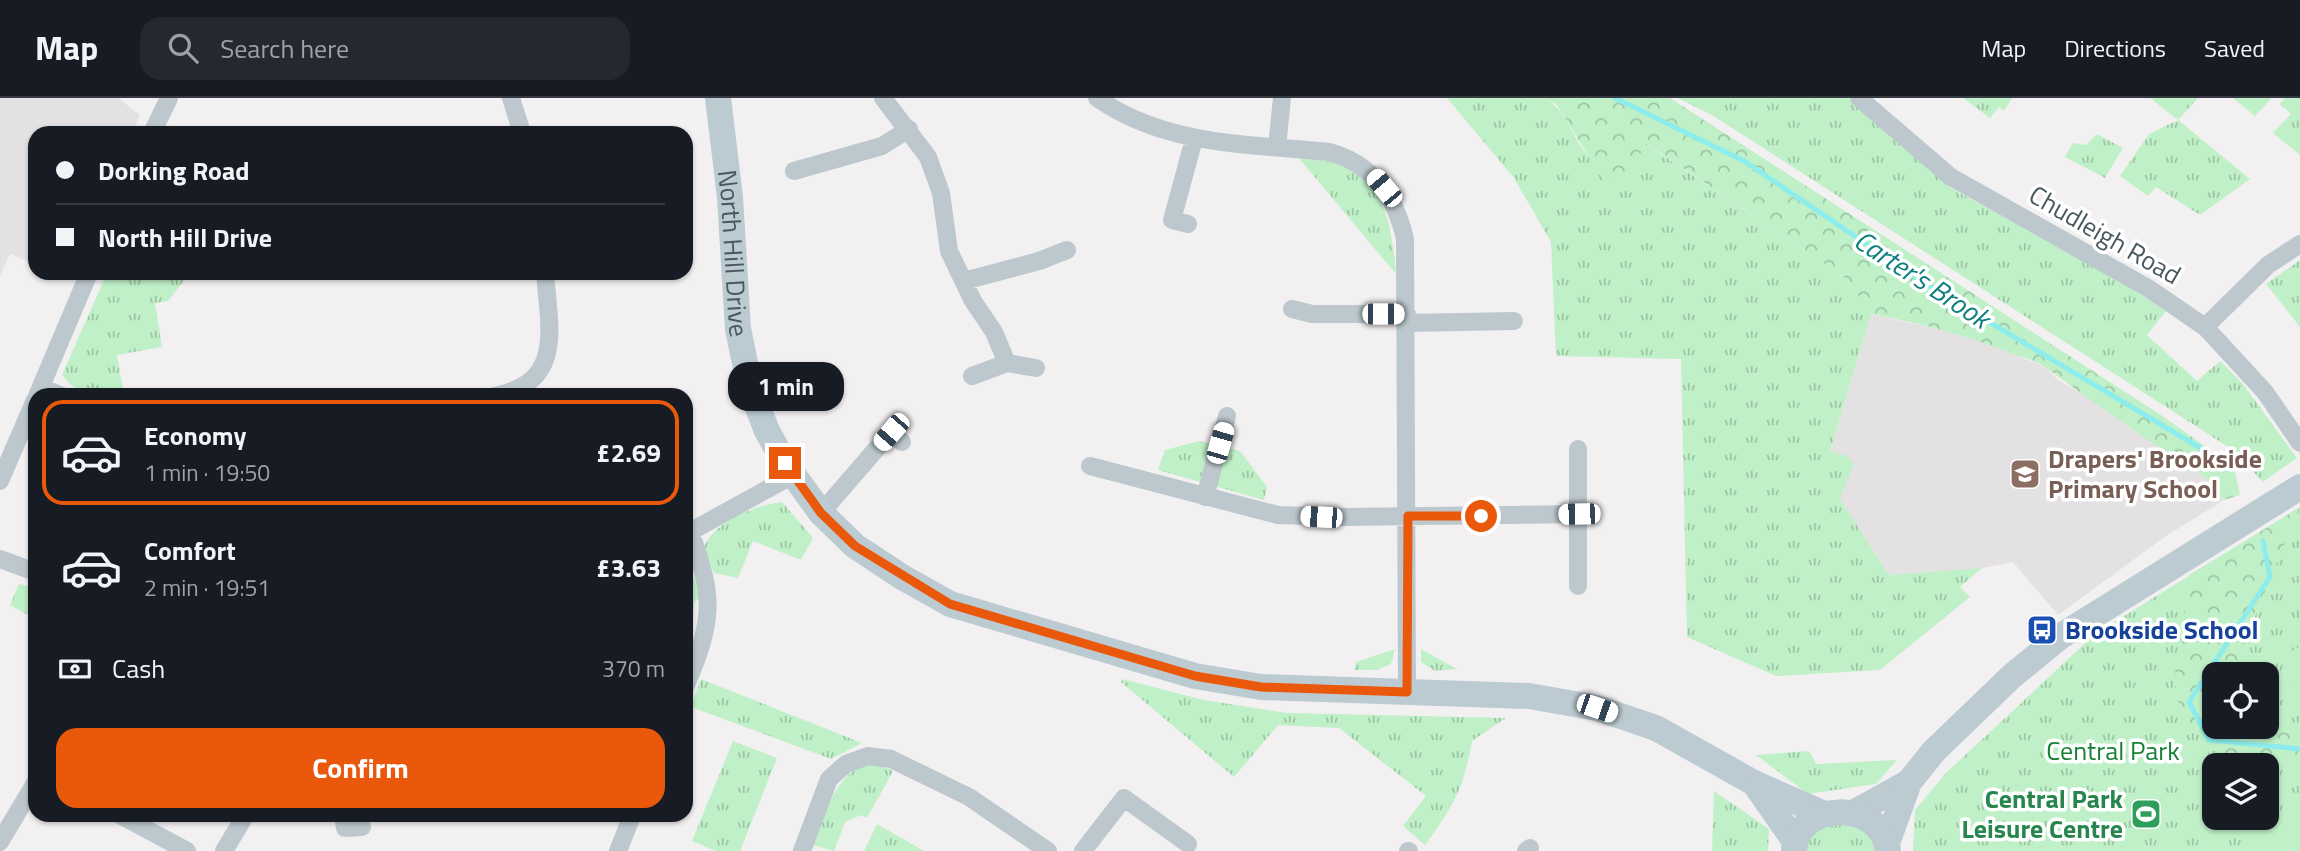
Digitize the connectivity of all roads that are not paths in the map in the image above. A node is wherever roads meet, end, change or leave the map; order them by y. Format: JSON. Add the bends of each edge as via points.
{"nodes":[{"id":1,"x":169,"y":98,"type":"edge"},
{"id":2,"x":511,"y":98,"type":"edge"},
{"id":3,"x":718,"y":98,"type":"edge"},
{"id":4,"x":884,"y":98,"type":"edge"},
{"id":5,"x":1282,"y":98,"type":"edge"},
{"id":6,"x":1859,"y":98,"type":"edge"},
{"id":7,"x":1106,"y":101,"type":"edge"},
{"id":8,"x":155,"y":126,"type":"edge"},
{"id":9,"x":520,"y":126,"type":"edge"},
{"id":10,"x":909,"y":128,"type":"junction"},
{"id":11,"x":1194,"y":139,"type":"junction"},
{"id":12,"x":1277,"y":147,"type":"junction"},
{"id":13,"x":794,"y":171,"type":"dead end"},
{"id":14,"x":1188,"y":224,"type":"dead end"},
{"id":15,"x":2300,"y":244,"type":"edge"},
{"id":16,"x":1067,"y":250,"type":"dead end"},
{"id":17,"x":86,"y":280,"type":"edge"},
{"id":18,"x":545,"y":280,"type":"edge"},
{"id":19,"x":964,"y":281,"type":"junction"},
{"id":20,"x":1292,"y":309,"type":"dead end"},
{"id":21,"x":1407,"y":318,"type":"junction"},
{"id":22,"x":1514,"y":321,"type":"dead end"},
{"id":23,"x":2205,"y":327,"type":"junction"},
{"id":24,"x":1007,"y":363,"type":"junction"},
{"id":25,"x":1036,"y":368,"type":"dead end"},
{"id":26,"x":972,"y":376,"type":"dead end"},
{"id":27,"x":41,"y":388,"type":"edge"},
{"id":28,"x":523,"y":388,"type":"edge"},
{"id":29,"x":1227,"y":416,"type":"dead end"},
{"id":30,"x":28,"y":417,"type":"edge"},
{"id":31,"x":902,"y":442,"type":"dead end"},
{"id":32,"x":2300,"y":443,"type":"edge"},
{"id":33,"x":1578,"y":449,"type":"dead end"},
{"id":34,"x":1090,"y":466,"type":"dead end"},
{"id":35,"x":793,"y":475,"type":"junction"},
{"id":36,"x":0,"y":481,"type":"edge"},
{"id":37,"x":2300,"y":486,"type":"edge"},
{"id":38,"x":1205,"y":497,"type":"junction"},
{"id":39,"x":821,"y":513,"type":"junction"},
{"id":40,"x":1579,"y":514,"type":"junction"},
{"id":41,"x":1408,"y":516,"type":"junction"},
{"id":42,"x":693,"y":530,"type":"edge"},
{"id":43,"x":693,"y":544,"type":"edge"},
{"id":44,"x":0,"y":559,"type":"edge"},
{"id":45,"x":28,"y":569,"type":"edge"},
{"id":46,"x":1578,"y":586,"type":"dead end"},
{"id":47,"x":693,"y":667,"type":"edge"},
{"id":48,"x":1407,"y":692,"type":"junction"},
{"id":49,"x":1909,"y":782,"type":"junction"},
{"id":50,"x":1754,"y":783,"type":"junction"},
{"id":51,"x":28,"y":795,"type":"edge"},
{"id":52,"x":1855,"y":812,"type":"junction"},
{"id":53,"x":1824,"y":814,"type":"junction"},
{"id":54,"x":133,"y":822,"type":"edge"},
{"id":55,"x":241,"y":822,"type":"edge"},
{"id":56,"x":344,"y":822,"type":"edge"},
{"id":57,"x":630,"y":822,"type":"edge"},
{"id":58,"x":362,"y":827,"type":"dead end"},
{"id":59,"x":0,"y":842,"type":"edge"},
{"id":60,"x":1188,"y":844,"type":"dead end"},
{"id":61,"x":1794,"y":846,"type":"edge"},
{"id":62,"x":1887,"y":847,"type":"edge"},
{"id":63,"x":187,"y":851,"type":"edge"},
{"id":64,"x":224,"y":851,"type":"edge"},
{"id":65,"x":618,"y":851,"type":"edge"},
{"id":66,"x":802,"y":851,"type":"edge"},
{"id":67,"x":1048,"y":851,"type":"edge"},
{"id":68,"x":1083,"y":851,"type":"edge"}],
"edges":[{"from":1,"to":8,"type":"street"},
{"from":2,"to":9,"type":"street"},
{"from":3,"to":35,"type":"street","name":"North Hill Drive","via":[[738,329],[750,387],[767,431]]},
{"from":4,"to":10,"type":"street"},
{"from":5,"to":12,"type":"street"},
{"from":6,"to":23,"type":"street","name":"Chudleigh Road","via":[[1951,177],[2148,288]]},
{"from":7,"to":11,"type":"street","via":[[1141,123]]},
{"from":10,"to":13,"type":"street","via":[[882,146]]},
{"from":10,"to":19,"type":"street","via":[[936,177],[949,251]]},
{"from":11,"to":12,"type":"street"},
{"from":11,"to":14,"type":"street","via":[[1172,220]]},
{"from":12,"to":21,"type":"street","via":[[1346,157],[1384,188],[1405,239]]},
{"from":15,"to":23,"type":"street","via":[[2268,265]]},
{"from":16,"to":19,"type":"street"},
{"from":17,"to":27,"type":"street"},
{"from":18,"to":28,"type":"street","via":[[546,361]]},
{"from":19,"to":24,"type":"street"},
{"from":20,"to":21,"type":"street"},
{"from":21,"to":22,"type":"street"},
{"from":21,"to":41,"type":"street"},
{"from":23,"to":32,"type":"street","name":"Chudleigh Road","via":[[2264,392]]},
{"from":24,"to":25,"type":"street"},
{"from":24,"to":26,"type":"street"},
{"from":29,"to":38,"type":"street"},
{"from":30,"to":36,"type":"street"},
{"from":31,"to":39,"type":"street","via":[[891,432]]},
{"from":33,"to":40,"type":"street"},
{"from":34,"to":38,"type":"street"},
{"from":35,"to":39,"type":"street","name":"North Hill Drive"},
{"from":35,"to":42,"type":"street"},
{"from":37,"to":49,"type":"street","via":[[2061,636],[1970,715]]},
{"from":38,"to":41,"type":"street","via":[[1278,515]]},
{"from":39,"to":48,"type":"street","name":"North Hill Drive","via":[[855,546],[950,604],[1195,676],[1261,687]]},
{"from":40,"to":41,"type":"street"},
{"from":40,"to":46,"type":"street"},
{"from":41,"to":48,"type":"street"},
{"from":43,"to":47,"type":"street","via":[[705,569],[709,601],[708,628]]},
{"from":44,"to":45,"type":"street"},
{"from":48,"to":50,"type":"street","name":"North Hill Drive","via":[[1529,696],[1597,708],[1656,728]]},
{"from":49,"to":52,"type":"street"},
{"from":49,"to":62,"type":"street"},
{"from":50,"to":53,"type":"street","name":"North Hill Drive"},
{"from":50,"to":61,"type":"street","name":"North Hill Drive"},
{"from":51,"to":59,"type":"street"},
{"from":52,"to":53,"type":"street"},
{"from":52,"to":62,"type":"street","via":[[1874,824]]},
{"from":53,"to":61,"type":"street","via":[[1805,827]]},
{"from":54,"to":63,"type":"street"},
{"from":55,"to":64,"type":"street"},
{"from":56,"to":58,"type":"street","via":[[345,828]]},
{"from":57,"to":65,"type":"street"},
{"from":60,"to":68,"type":"street","via":[[1124,797]]},
{"from":66,"to":67,"type":"street","via":[[829,779],[846,764],[868,756],[891,759],[969,797]]}]}
